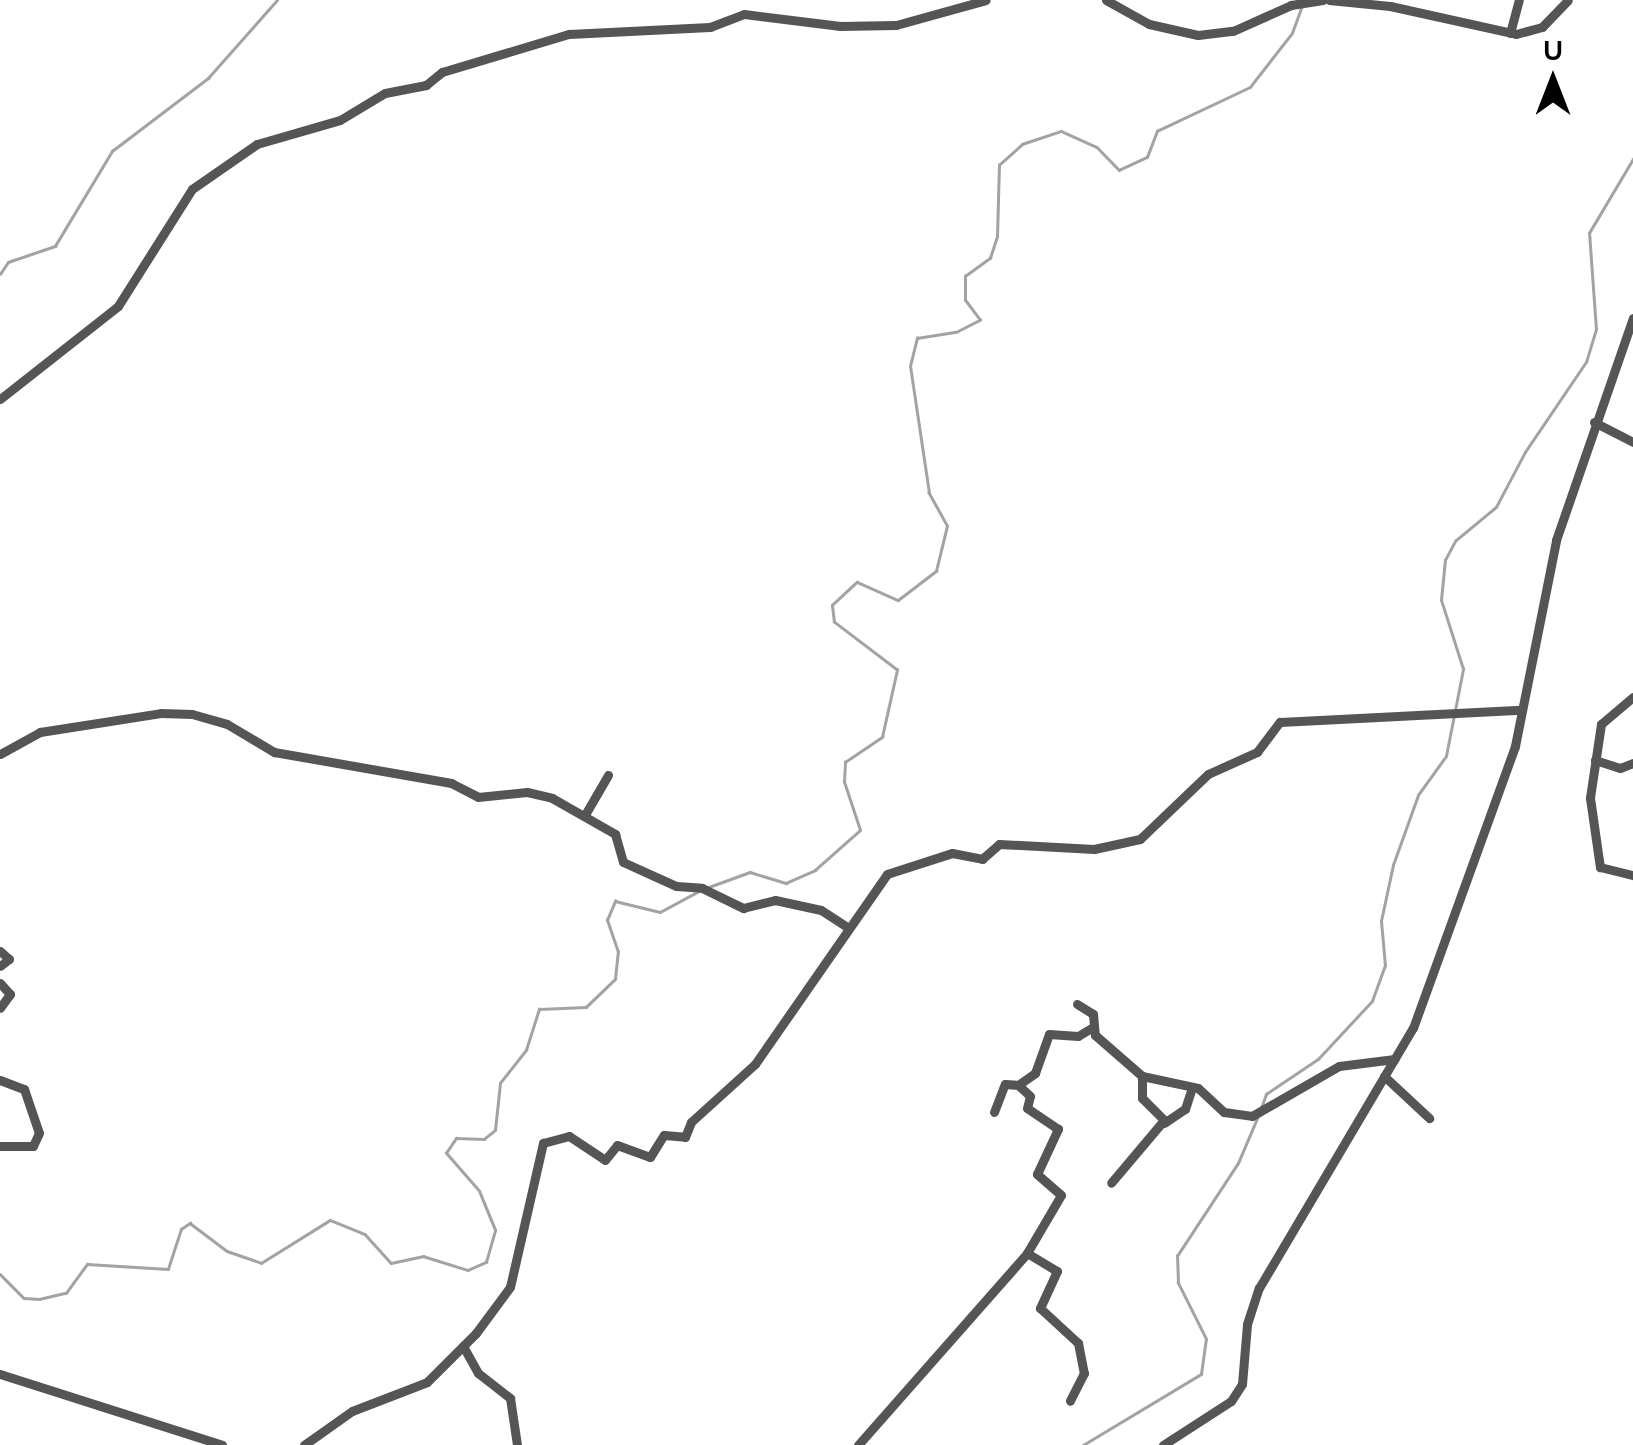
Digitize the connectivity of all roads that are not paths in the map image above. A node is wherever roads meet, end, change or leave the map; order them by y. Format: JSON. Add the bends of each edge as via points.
{"nodes":[{"id":1,"x":986,"y":0,"type":"edge"},
{"id":2,"x":1106,"y":0,"type":"edge"},
{"id":3,"x":1326,"y":0,"type":"edge"},
{"id":4,"x":1520,"y":0,"type":"edge"},
{"id":5,"x":1568,"y":0,"type":"edge"},
{"id":6,"x":1311,"y":1,"type":"edge"},
{"id":7,"x":1120,"y":4,"type":"edge"},
{"id":8,"x":1510,"y":33,"type":"junction"},
{"id":9,"x":1633,"y":318,"type":"edge"},
{"id":10,"x":0,"y":399,"type":"edge"},
{"id":11,"x":1594,"y":422,"type":"junction"},
{"id":12,"x":1633,"y":442,"type":"edge"},
{"id":13,"x":1633,"y":697,"type":"edge"},
{"id":14,"x":1521,"y":710,"type":"junction"},
{"id":15,"x":0,"y":754,"type":"edge"},
{"id":16,"x":1595,"y":760,"type":"junction"},
{"id":17,"x":1633,"y":764,"type":"edge"},
{"id":18,"x":608,"y":774,"type":"dead end"},
{"id":19,"x":586,"y":814,"type":"junction"},
{"id":20,"x":1633,"y":875,"type":"edge"},
{"id":21,"x":849,"y":928,"type":"junction"},
{"id":22,"x":0,"y":951,"type":"edge"},
{"id":23,"x":0,"y":966,"type":"edge"},
{"id":24,"x":0,"y":983,"type":"edge"},
{"id":25,"x":1077,"y":1004,"type":"dead end"},
{"id":26,"x":0,"y":1008,"type":"edge"},
{"id":27,"x":1093,"y":1027,"type":"junction"},
{"id":28,"x":1395,"y":1059,"type":"junction"},
{"id":29,"x":1142,"y":1076,"type":"junction"},
{"id":30,"x":1384,"y":1076,"type":"junction"},
{"id":31,"x":0,"y":1080,"type":"edge"},
{"id":32,"x":1018,"y":1085,"type":"junction"},
{"id":33,"x":1192,"y":1088,"type":"junction"},
{"id":34,"x":994,"y":1112,"type":"dead end"},
{"id":35,"x":1429,"y":1118,"type":"dead end"},
{"id":36,"x":1164,"y":1123,"type":"junction"},
{"id":37,"x":0,"y":1146,"type":"edge"},
{"id":38,"x":1111,"y":1182,"type":"dead end"},
{"id":39,"x":1027,"y":1254,"type":"junction"},
{"id":40,"x":463,"y":1346,"type":"junction"},
{"id":41,"x":0,"y":1374,"type":"edge"},
{"id":42,"x":1070,"y":1401,"type":"dead end"},
{"id":43,"x":222,"y":1445,"type":"edge"},
{"id":44,"x":304,"y":1445,"type":"edge"},
{"id":45,"x":517,"y":1445,"type":"edge"},
{"id":46,"x":858,"y":1445,"type":"edge"},
{"id":47,"x":1163,"y":1445,"type":"edge"}],
"edges":[{"from":1,"to":10,"type":"street","via":[[896,25],[840,26],[744,14],[710,27],[569,34],[442,72],[426,86],[385,93],[340,120],[256,144],[192,189],[118,306]]},
{"from":2,"to":7,"type":"street"},
{"from":3,"to":6,"type":"street"},
{"from":3,"to":8,"type":"street","via":[[1390,6]]},
{"from":4,"to":8,"type":"street"},
{"from":5,"to":8,"type":"street","via":[[1542,27]]},
{"from":6,"to":7,"type":"street","via":[[1216,35],[1164,29]]},
{"from":9,"to":11,"type":"street"},
{"from":11,"to":12,"type":"street"},
{"from":11,"to":14,"type":"street","via":[[1556,540]]},
{"from":13,"to":16,"type":"street","via":[[1601,724]]},
{"from":14,"to":21,"type":"street","via":[[1280,722],[1256,752],[1208,774],[1140,839],[1094,849],[999,844],[984,858],[960,852],[914,864],[876,884]]},
{"from":14,"to":28,"type":"street","via":[[1503,782],[1413,1028]]},
{"from":15,"to":19,"type":"street","via":[[40,732],[192,714],[228,724],[274,752],[451,783],[478,798],[527,792]]},
{"from":16,"to":17,"type":"street","via":[[1620,768]]},
{"from":16,"to":20,"type":"street","via":[[1590,798],[1600,867]]},
{"from":18,"to":19,"type":"street"},
{"from":19,"to":21,"type":"street","via":[[615,834],[623,862],[676,886],[702,888],[744,908],[776,900],[821,910]]},
{"from":21,"to":40,"type":"street","via":[[755,1064],[691,1122],[684,1138],[664,1135],[650,1157],[617,1145],[605,1160],[569,1136],[543,1143],[510,1287]]},
{"from":22,"to":23,"type":"street","via":[[9,959]]},
{"from":24,"to":26,"type":"street","via":[[10,994]]},
{"from":25,"to":27,"type":"street","via":[[1093,1014]]},
{"from":27,"to":29,"type":"street"},
{"from":27,"to":32,"type":"street","via":[[1078,1036],[1050,1034],[1035,1074]]},
{"from":28,"to":30,"type":"street"},
{"from":28,"to":33,"type":"street","via":[[1339,1066],[1252,1116],[1224,1112]]},
{"from":29,"to":33,"type":"street"},
{"from":29,"to":36,"type":"street","via":[[1142,1098]]},
{"from":30,"to":35,"type":"street"},
{"from":30,"to":47,"type":"street","via":[[1259,1288],[1242,1384],[1231,1400]]},
{"from":31,"to":37,"type":"street","via":[[24,1089],[39,1132],[33,1146]]},
{"from":32,"to":34,"type":"street","via":[[1005,1084]]},
{"from":32,"to":39,"type":"street","via":[[1030,1096],[1027,1108],[1058,1129],[1037,1174],[1061,1198]]},
{"from":33,"to":36,"type":"street","via":[[1185,1109]]},
{"from":36,"to":38,"type":"street"},
{"from":39,"to":42,"type":"street","via":[[1058,1271],[1040,1308],[1078,1343],[1084,1373]]},
{"from":39,"to":46,"type":"street"},
{"from":40,"to":44,"type":"street","via":[[427,1382],[352,1411]]},
{"from":40,"to":45,"type":"street","via":[[470,1364],[510,1398]]},
{"from":41,"to":43,"type":"street"}]}
